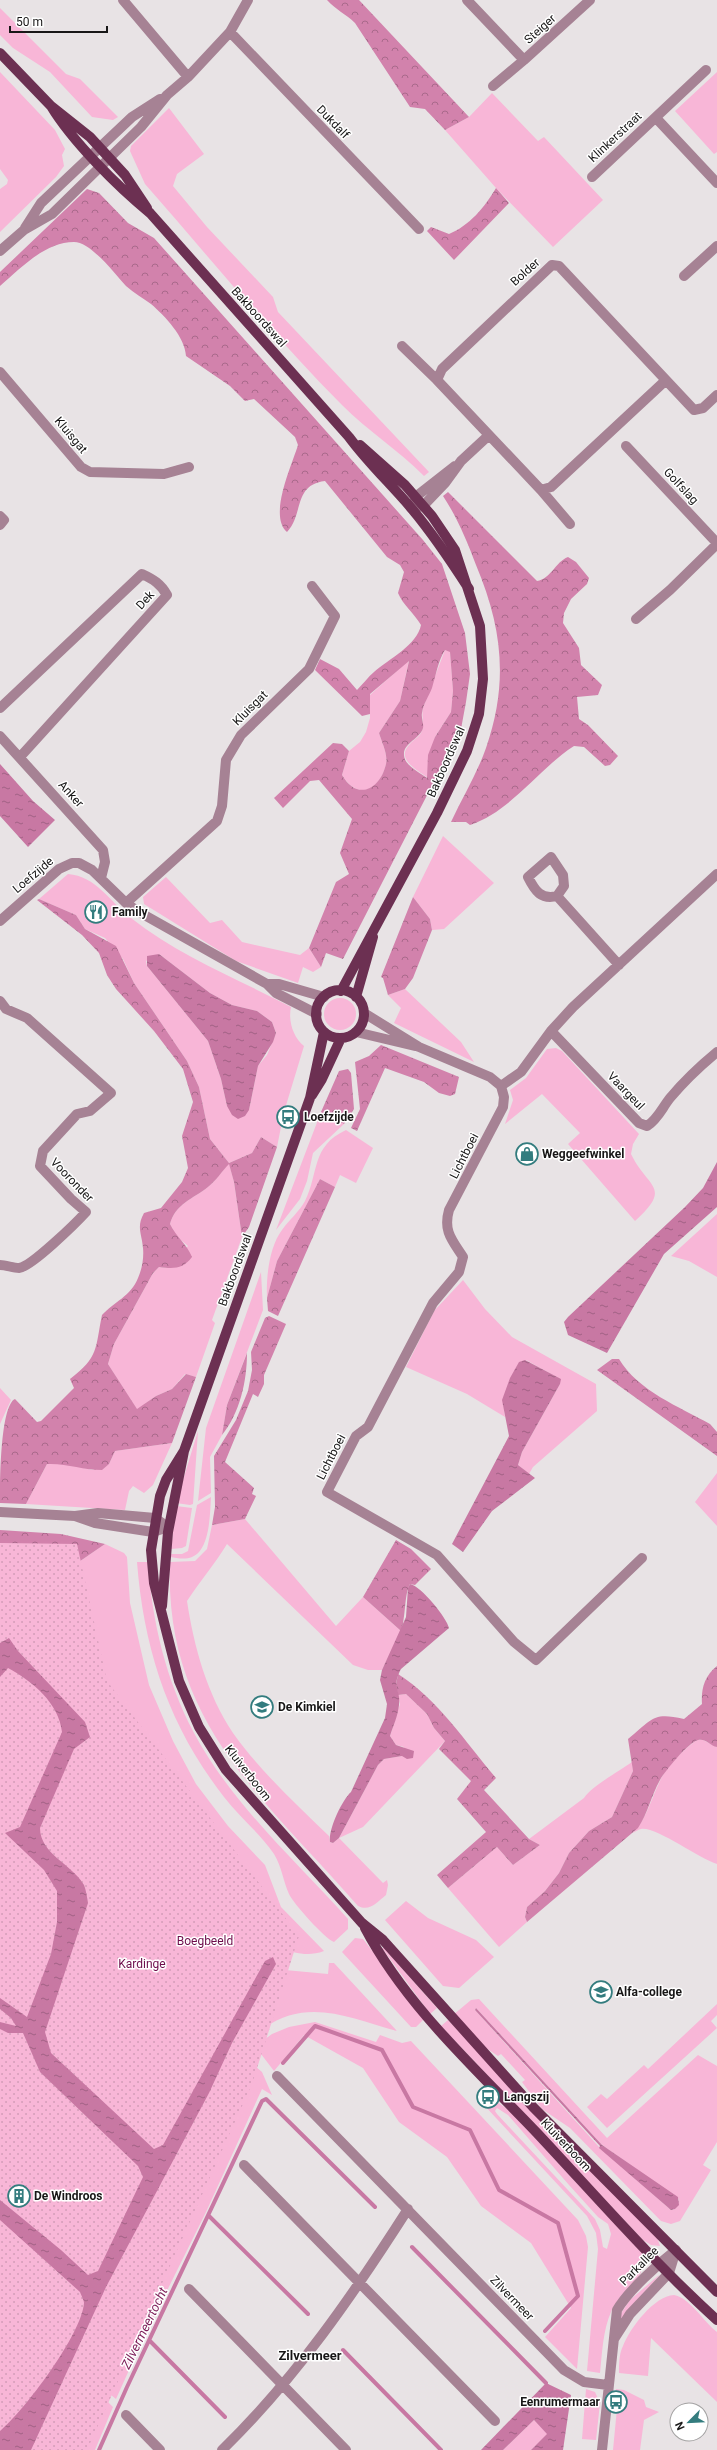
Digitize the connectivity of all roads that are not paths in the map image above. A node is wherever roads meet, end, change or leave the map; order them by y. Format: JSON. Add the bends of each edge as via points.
{"nodes":[{"id":1,"x":123,"y":0,"type":"edge"},
{"id":2,"x":248,"y":0,"type":"edge"},
{"id":3,"x":467,"y":0,"type":"edge"},
{"id":4,"x":590,"y":0,"type":"edge"},
{"id":5,"x":230,"y":32,"type":"junction"},
{"id":6,"x":0,"y":53,"type":"edge"},
{"id":7,"x":524,"y":60,"type":"junction"},
{"id":8,"x":706,"y":70,"type":"dead end"},
{"id":9,"x":188,"y":77,"type":"junction"},
{"id":10,"x":493,"y":86,"type":"dead end"},
{"id":11,"x":167,"y":95,"type":"junction"},
{"id":12,"x":51,"y":106,"type":"junction"},
{"id":13,"x":656,"y":118,"type":"junction"},
{"id":14,"x":100,"y":147,"type":"junction"},
{"id":15,"x":91,"y":155,"type":"junction"},
{"id":16,"x":109,"y":158,"type":"junction"},
{"id":17,"x":101,"y":166,"type":"junction"},
{"id":18,"x":592,"y":176,"type":"dead end"},
{"id":19,"x":716,"y":181,"type":"edge"},
{"id":20,"x":150,"y":213,"type":"junction"},
{"id":21,"x":419,"y":229,"type":"dead end"},
{"id":22,"x":24,"y":230,"type":"junction"},
{"id":23,"x":717,"y":246,"type":"edge"},
{"id":24,"x":0,"y":250,"type":"edge"},
{"id":25,"x":684,"y":276,"type":"dead end"},
{"id":26,"x":402,"y":346,"type":"dead end"},
{"id":27,"x":0,"y":372,"type":"edge"},
{"id":28,"x":437,"y":380,"type":"junction"},
{"id":29,"x":665,"y":381,"type":"junction"},
{"id":30,"x":717,"y":395,"type":"edge"},
{"id":31,"x":488,"y":436,"type":"junction"},
{"id":32,"x":349,"y":437,"type":"junction"},
{"id":33,"x":626,"y":446,"type":"dead end"},
{"id":34,"x":461,"y":461,"type":"junction"},
{"id":35,"x":188,"y":467,"type":"dead end"},
{"id":36,"x":541,"y":490,"type":"junction"},
{"id":37,"x":416,"y":497,"type":"junction"},
{"id":38,"x":423,"y":506,"type":"junction"},
{"id":39,"x":411,"y":508,"type":"junction"},
{"id":40,"x":0,"y":516,"type":"edge"},
{"id":41,"x":570,"y":524,"type":"dead end"},
{"id":42,"x":0,"y":525,"type":"edge"},
{"id":43,"x":717,"y":544,"type":"edge"},
{"id":44,"x":312,"y":586,"type":"dead end"},
{"id":45,"x":469,"y":589,"type":"junction"},
{"id":46,"x":636,"y":619,"type":"dead end"},
{"id":47,"x":0,"y":708,"type":"edge"},
{"id":48,"x":0,"y":736,"type":"edge"},
{"id":49,"x":20,"y":757,"type":"junction"},
{"id":50,"x":717,"y":874,"type":"edge"},
{"id":51,"x":100,"y":878,"type":"junction"},
{"id":52,"x":557,"y":896,"type":"dead end"},
{"id":53,"x":126,"y":903,"type":"junction"},
{"id":54,"x":0,"y":921,"type":"edge"},
{"id":55,"x":374,"y":931,"type":"junction"},
{"id":56,"x":619,"y":965,"type":"junction"},
{"id":57,"x":267,"y":984,"type":"junction"},
{"id":58,"x":341,"y":991,"type":"junction"},
{"id":59,"x":324,"y":997,"type":"junction"},
{"id":60,"x":356,"y":997,"type":"junction"},
{"id":61,"x":0,"y":1002,"type":"edge"},
{"id":62,"x":364,"y":1013,"type":"junction"},
{"id":63,"x":317,"y":1014,"type":"junction"},
{"id":64,"x":551,"y":1031,"type":"junction"},
{"id":65,"x":324,"y":1032,"type":"junction"},
{"id":66,"x":356,"y":1032,"type":"junction"},
{"id":67,"x":341,"y":1038,"type":"junction"},
{"id":68,"x":419,"y":1047,"type":"junction"},
{"id":69,"x":717,"y":1052,"type":"edge"},
{"id":70,"x":501,"y":1086,"type":"junction"},
{"id":71,"x":310,"y":1098,"type":"junction"},
{"id":72,"x":0,"y":1265,"type":"edge"},
{"id":73,"x":184,"y":1451,"type":"junction"},
{"id":74,"x":0,"y":1512,"type":"edge"},
{"id":75,"x":75,"y":1516,"type":"junction"},
{"id":76,"x":155,"y":1518,"type":"junction"},
{"id":77,"x":168,"y":1527,"type":"junction"},
{"id":78,"x":153,"y":1532,"type":"junction"},
{"id":79,"x":642,"y":1558,"type":"dead end"},
{"id":80,"x":162,"y":1612,"type":"junction"},
{"id":81,"x":362,"y":1923,"type":"junction"},
{"id":82,"x":277,"y":2076,"type":"dead end"},
{"id":83,"x":244,"y":2165,"type":"dead end"},
{"id":84,"x":408,"y":2209,"type":"junction"},
{"id":85,"x":676,"y":2250,"type":"junction"},
{"id":86,"x":660,"y":2263,"type":"junction"},
{"id":87,"x":669,"y":2273,"type":"junction"},
{"id":88,"x":360,"y":2284,"type":"junction"},
{"id":89,"x":189,"y":2289,"type":"dead end"},
{"id":90,"x":717,"y":2292,"type":"edge"},
{"id":91,"x":717,"y":2320,"type":"edge"},
{"id":92,"x":612,"y":2342,"type":"junction"},
{"id":93,"x":608,"y":2385,"type":"junction"},
{"id":94,"x":283,"y":2386,"type":"junction"},
{"id":95,"x":126,"y":2415,"type":"dead end"},
{"id":96,"x":495,"y":2421,"type":"dead end"},
{"id":97,"x":160,"y":2450,"type":"edge"},
{"id":98,"x":222,"y":2450,"type":"edge"},
{"id":99,"x":346,"y":2450,"type":"edge"},
{"id":100,"x":602,"y":2450,"type":"edge"}],
"edges":[{"from":1,"to":9,"type":"street"},
{"from":2,"to":5,"type":"street"},
{"from":3,"to":7,"type":"street","name":"Steiger"},
{"from":4,"to":7,"type":"street","name":"Steiger"},
{"from":5,"to":9,"type":"street"},
{"from":5,"to":21,"type":"street","name":"Dukdalf"},
{"from":6,"to":12,"type":"main road","name":"Bakboordswal"},
{"from":7,"to":10,"type":"street","name":"Steiger"},
{"from":8,"to":13,"type":"street","name":"Klinkerstraat"},
{"from":9,"to":11,"type":"street"},
{"from":11,"to":14,"type":"street","via":[[132,116]]},
{"from":11,"to":16,"type":"street","via":[[141,127]]},
{"from":12,"to":14,"type":"main road","name":"Bakboordswal","via":[[70,118]]},
{"from":12,"to":15,"type":"main road","name":"Bakboordswal","via":[[63,126]]},
{"from":13,"to":18,"type":"street","name":"Klinkerstraat"},
{"from":13,"to":19,"type":"street","name":"Klinkerstraat"},
{"from":14,"to":15,"type":"street"},
{"from":14,"to":16,"type":"main road","name":"Bakboordswal"},
{"from":15,"to":17,"type":"main road","name":"Bakboordswal"},
{"from":15,"to":22,"type":"street","via":[[41,203]]},
{"from":16,"to":17,"type":"street"},
{"from":16,"to":20,"type":"main road","name":"Bakboordswal","via":[[137,191]]},
{"from":17,"to":20,"type":"main road","name":"Bakboordswal","via":[[130,198]]},
{"from":17,"to":22,"type":"street","via":[[52,214]]},
{"from":20,"to":32,"type":"main road","name":"Bakboordswal"},
{"from":22,"to":24,"type":"street"},
{"from":23,"to":25,"type":"street"},
{"from":26,"to":28,"type":"street"},
{"from":27,"to":35,"type":"street","name":"Kluisgat","via":[[81,467],[90,472],[164,474]]},
{"from":28,"to":29,"type":"street","name":"Bolder","via":[[442,368],[552,265],[560,266]]},
{"from":28,"to":31,"type":"street"},
{"from":29,"to":30,"type":"street","name":"Bolder","via":[[694,410],[703,408]]},
{"from":29,"to":36,"type":"street","via":[[551,487]]},
{"from":31,"to":34,"type":"street"},
{"from":31,"to":36,"type":"street"},
{"from":32,"to":37,"type":"main road","name":"Bakboordswal","via":[[391,471]]},
{"from":32,"to":39,"type":"main road","name":"Bakboordswal"},
{"from":33,"to":43,"type":"street","name":"Golfslag"},
{"from":34,"to":37,"type":"street","via":[[438,476]]},
{"from":34,"to":38,"type":"street","via":[[445,484]]},
{"from":36,"to":41,"type":"street"},
{"from":37,"to":38,"type":"main road","name":"Bakboordswal"},
{"from":37,"to":39,"type":"street"},
{"from":38,"to":39,"type":"street"},
{"from":38,"to":45,"type":"main road","name":"Bakboordswal","via":[[456,550]]},
{"from":39,"to":45,"type":"main road","name":"Bakboordswal"},
{"from":40,"to":42,"type":"street","via":[[4,520]]},
{"from":43,"to":46,"type":"street","name":"Golfslag"},
{"from":44,"to":53,"type":"street","name":"Kluisgat","via":[[335,616],[308,669],[240,735],[226,760],[222,806],[217,821]]},
{"from":45,"to":55,"type":"main road","name":"Bakboordswal","via":[[480,626],[483,654],[484,679],[479,714],[467,751]]},
{"from":47,"to":49,"type":"street","name":"Dek","via":[[142,574],[156,581],[164,589],[167,595]]},
{"from":48,"to":49,"type":"street","name":"Anker"},
{"from":49,"to":51,"type":"street","name":"Anker","via":[[104,850],[105,862]]},
{"from":50,"to":56,"type":"street"},
{"from":51,"to":53,"type":"street","name":"Loefzijde"},
{"from":51,"to":54,"type":"street","name":"Loefzijde","via":[[78,862],[62,866]]},
{"from":52,"to":56,"type":"street"},
{"from":53,"to":57,"type":"street","name":"Loefzijde"},
{"from":55,"to":58,"type":"main road","name":"Bakboordswal","via":[[361,950]]},
{"from":55,"to":60,"type":"main road","name":"Bakboordswal"},
{"from":56,"to":64,"type":"street"},
{"from":57,"to":59,"type":"street","name":"Loefzijde","via":[[279,984]]},
{"from":57,"to":63,"type":"street","name":"Loefzijde","via":[[276,993]]},
{"from":58,"to":59,"type":"main road"},
{"from":58,"to":60,"type":"main road"},
{"from":59,"to":63,"type":"main road","via":[[318,1006]]},
{"from":60,"to":62,"type":"main road"},
{"from":61,"to":72,"type":"street","name":"Vooronder","via":[[6,1009],[27,1018],[111,1093],[90,1111],[76,1114],[43,1151],[40,1166],[86,1212],[67,1232],[20,1268]]},
{"from":62,"to":66,"type":"main road","via":[[362,1024]]},
{"from":62,"to":68,"type":"street"},
{"from":63,"to":65,"type":"main road","via":[[319,1025]]},
{"from":64,"to":69,"type":"street","name":"Vaargeul","via":[[639,1123],[647,1126],[655,1121],[669,1099],[692,1072]]},
{"from":64,"to":70,"type":"street","via":[[521,1072]]},
{"from":65,"to":67,"type":"main road"},
{"from":65,"to":71,"type":"main road","name":"Bakboordswal"},
{"from":66,"to":67,"type":"main road"},
{"from":66,"to":68,"type":"street"},
{"from":67,"to":71,"type":"main road","name":"Bakboordswal"},
{"from":68,"to":70,"type":"street","via":[[490,1077]]},
{"from":70,"to":79,"type":"street","name":"Lichtboei","via":[[503,1106],[449,1210],[446,1223],[449,1235],[463,1257],[459,1272],[433,1303],[368,1427],[356,1436],[328,1492],[437,1555],[514,1642],[536,1660]]},
{"from":71,"to":73,"type":"main road","name":"Bakboordswal"},
{"from":73,"to":76,"type":"main road","name":"Bakboordswal","via":[[166,1480]]},
{"from":73,"to":77,"type":"main road","name":"Bakboordswal"},
{"from":74,"to":75,"type":"street"},
{"from":75,"to":76,"type":"street","via":[[98,1513]]},
{"from":75,"to":78,"type":"street","via":[[95,1523]]},
{"from":76,"to":77,"type":"street"},
{"from":76,"to":78,"type":"main road","name":"Bakboordswal"},
{"from":77,"to":78,"type":"street"},
{"from":77,"to":80,"type":"main road","name":"Kluiverboom"},
{"from":78,"to":80,"type":"main road","name":"Kluiverboom","via":[[152,1568]]},
{"from":80,"to":81,"type":"main road","name":"Kluiverboom","via":[[179,1681],[188,1705],[212,1749],[241,1789]]},
{"from":81,"to":85,"type":"main road","name":"Kluiverboom","via":[[383,1940],[533,2107]]},
{"from":81,"to":86,"type":"main road","name":"Kluiverboom","via":[[376,1950],[437,2027]]},
{"from":82,"to":84,"type":"street","name":"Zilvermeer"},
{"from":83,"to":88,"type":"street"},
{"from":84,"to":88,"type":"street"},
{"from":84,"to":93,"type":"street","name":"Zilvermeer","via":[[564,2370],[584,2382]]},
{"from":85,"to":86,"type":"street","name":"Parkallee"},
{"from":85,"to":87,"type":"street","name":"Parkallee"},
{"from":85,"to":90,"type":"main road","name":"Kluiverboom"},
{"from":86,"to":87,"type":"main road","name":"Kluiverboom"},
{"from":86,"to":92,"type":"street","name":"Parkallee","via":[[620,2304],[615,2316]]},
{"from":87,"to":91,"type":"main road","name":"Kluiverboom"},
{"from":87,"to":92,"type":"street","name":"Parkallee","via":[[630,2314]]},
{"from":88,"to":94,"type":"street"},
{"from":88,"to":96,"type":"street"},
{"from":89,"to":94,"type":"street"},
{"from":92,"to":93,"type":"street","name":"Parkallee"},
{"from":93,"to":100,"type":"street","name":"Parkallee"},
{"from":94,"to":98,"type":"street"},
{"from":94,"to":99,"type":"street"},
{"from":95,"to":97,"type":"street"}]}
